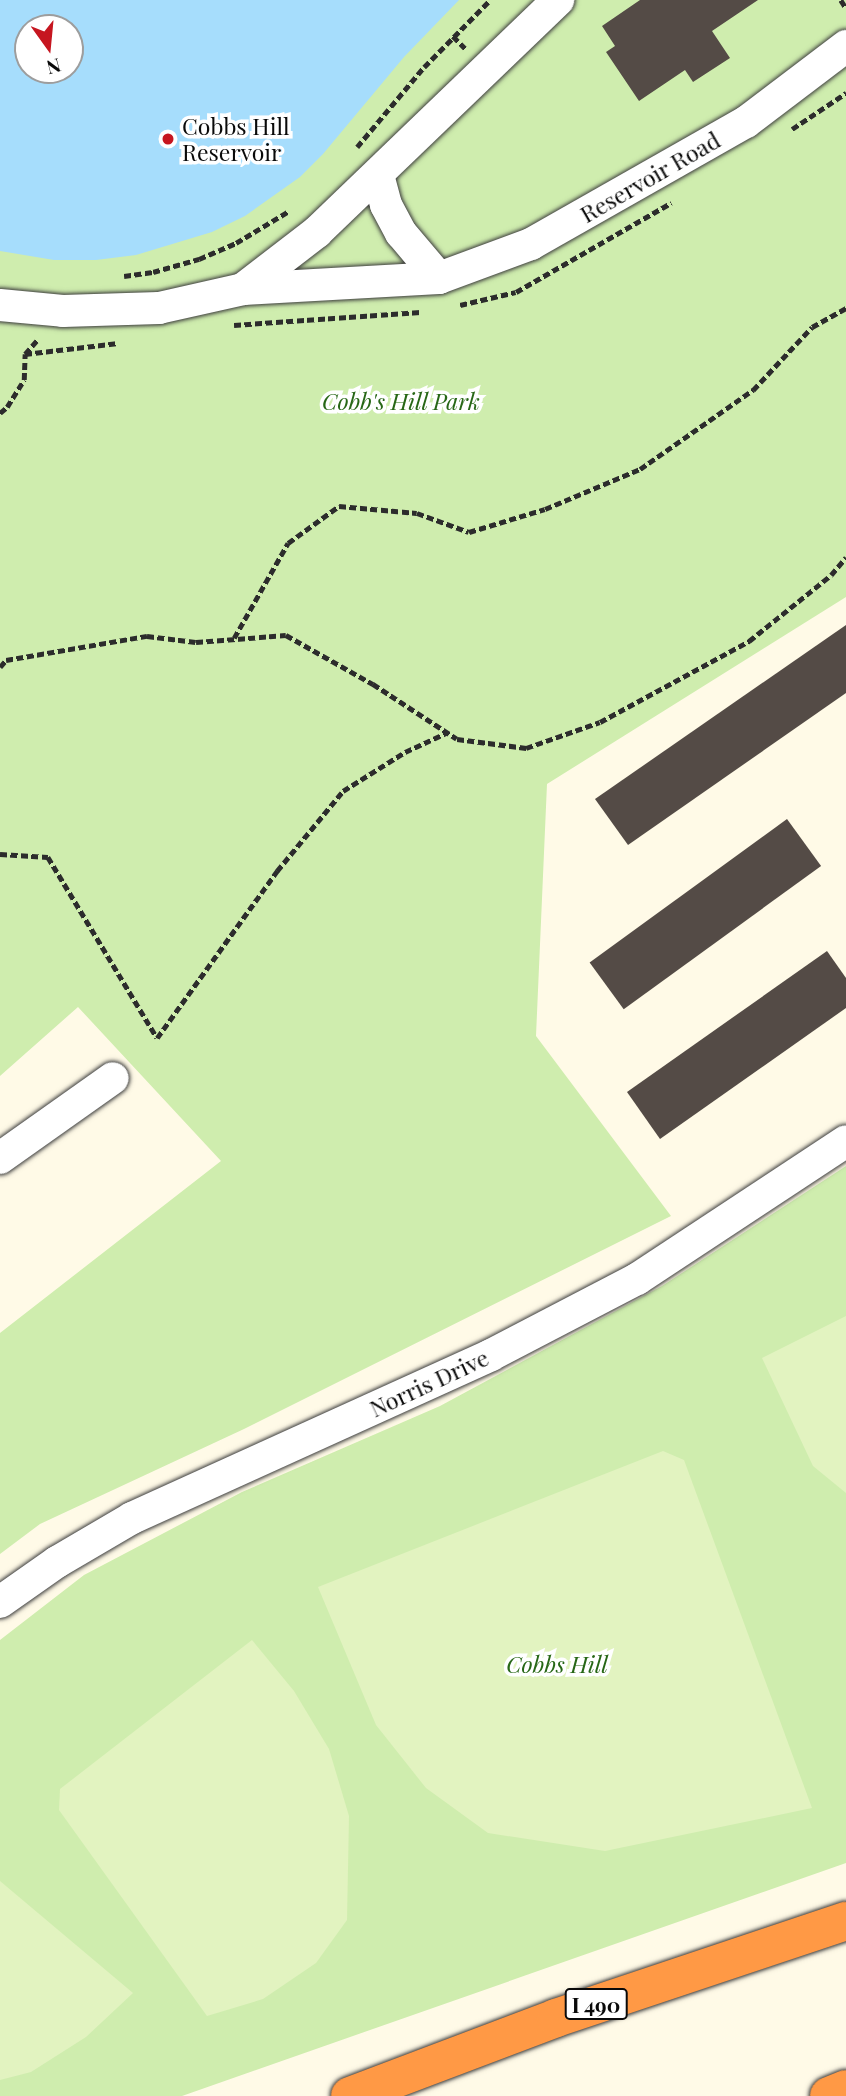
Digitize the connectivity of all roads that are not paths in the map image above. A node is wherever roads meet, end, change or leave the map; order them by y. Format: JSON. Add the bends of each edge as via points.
{"nodes":[{"id":1,"x":558,"y":0,"type":"edge"},
{"id":2,"x":846,"y":46,"type":"edge"},
{"id":3,"x":378,"y":175,"type":"junction"},
{"id":4,"x":439,"y":278,"type":"junction"},
{"id":5,"x":243,"y":289,"type":"junction"},
{"id":6,"x":0,"y":305,"type":"edge"},
{"id":7,"x":113,"y":1078,"type":"dead end"},
{"id":8,"x":846,"y":1141,"type":"edge"},
{"id":9,"x":0,"y":1158,"type":"edge"},
{"id":10,"x":0,"y":1602,"type":"edge"},
{"id":11,"x":846,"y":1914,"type":"edge"},
{"id":12,"x":846,"y":1921,"type":"edge"},
{"id":13,"x":713,"y":1964,"type":"junction"},
{"id":14,"x":846,"y":2089,"type":"edge"},
{"id":15,"x":350,"y":2096,"type":"edge"},
{"id":16,"x":829,"y":2096,"type":"edge"}],
"edges":[{"from":1,"to":3,"type":"street","name":"Reservoir Road"},
{"from":2,"to":4,"type":"street","name":"Reservoir Road","via":[[747,122],[637,185],[531,244]]},
{"from":3,"to":4,"type":"street","via":[[386,205],[401,233]]},
{"from":3,"to":5,"type":"street","name":"Reservoir Road","via":[[317,232]]},
{"from":4,"to":5,"type":"street","name":"Reservoir Road"},
{"from":5,"to":6,"type":"street","name":"Reservoir Road","via":[[159,308],[63,311]]},
{"from":7,"to":9,"type":"street"},
{"from":8,"to":10,"type":"street","name":"Norris Drive","via":[[637,1279],[491,1354],[132,1518]]},
{"from":11,"to":13,"type":"highway"},
{"from":12,"to":13,"type":"highway","number":"I 490"},
{"from":13,"to":15,"type":"highway","number":"I 490"},
{"from":14,"to":16,"type":"highway"}]}
